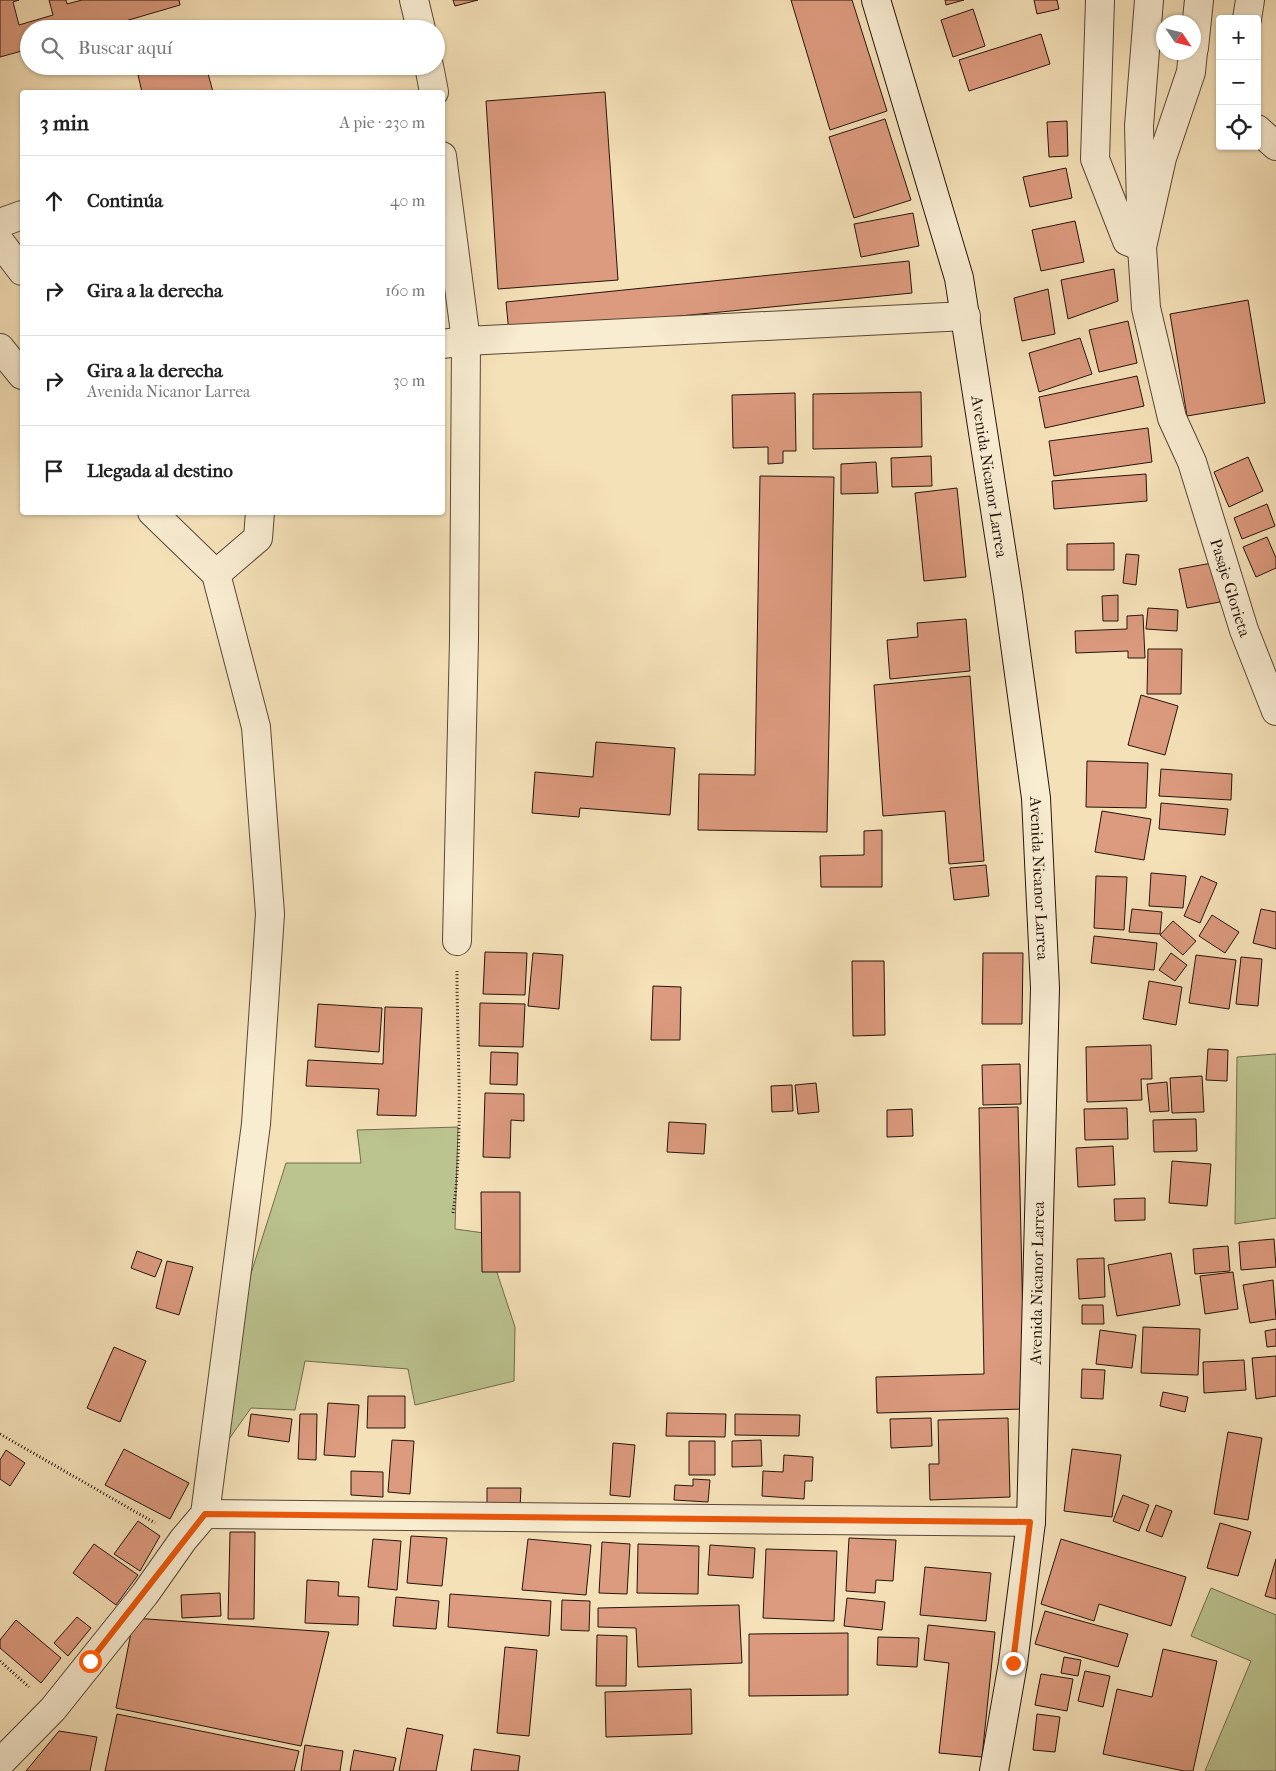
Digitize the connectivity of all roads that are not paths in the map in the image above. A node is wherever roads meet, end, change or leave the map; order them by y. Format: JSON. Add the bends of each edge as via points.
{"nodes":[{"id":1,"x":414,"y":0,"type":"edge"},
{"id":2,"x":876,"y":0,"type":"edge"},
{"id":3,"x":1100,"y":0,"type":"edge"},
{"id":4,"x":1149,"y":0,"type":"edge"},
{"id":5,"x":1199,"y":0,"type":"edge"},
{"id":6,"x":1250,"y":0,"type":"edge"},
{"id":7,"x":1197,"y":15,"type":"edge"},
{"id":8,"x":1248,"y":15,"type":"edge"},
{"id":9,"x":418,"y":20,"type":"edge"},
{"id":10,"x":1192,"y":60,"type":"edge"},
{"id":11,"x":431,"y":75,"type":"edge"},
{"id":12,"x":434,"y":90,"type":"edge"},
{"id":13,"x":1261,"y":133,"type":"edge"},
{"id":14,"x":1276,"y":146,"type":"edge"},
{"id":15,"x":445,"y":202,"type":"edge"},
{"id":16,"x":20,"y":216,"type":"edge"},
{"id":17,"x":0,"y":223,"type":"edge"},
{"id":18,"x":0,"y":242,"type":"edge"},
{"id":19,"x":1142,"y":247,"type":"junction"},
{"id":20,"x":20,"y":268,"type":"edge"},
{"id":21,"x":966,"y":316,"type":"junction"},
{"id":22,"x":454,"y":342,"type":"edge"},
{"id":23,"x":0,"y":348,"type":"edge"},
{"id":24,"x":20,"y":373,"type":"edge"},
{"id":25,"x":155,"y":515,"type":"edge"},
{"id":26,"x":260,"y":515,"type":"edge"},
{"id":27,"x":216,"y":574,"type":"junction"},
{"id":28,"x":1276,"y":711,"type":"edge"},
{"id":29,"x":457,"y":940,"type":"road end"},
{"id":30,"x":205,"y":1514,"type":"junction"},
{"id":31,"x":1030,"y":1522,"type":"junction"},
{"id":32,"x":0,"y":1763,"type":"edge"},
{"id":33,"x":994,"y":1771,"type":"edge"}],
"edges":[{"from":1,"to":9,"type":"street"},
{"from":2,"to":21,"type":"street","name":"Avenida Nicanor Larrea","via":[[959,278]]},
{"from":3,"to":19,"type":"street","via":[[1096,159],[1127,242]]},
{"from":4,"to":19,"type":"street","via":[[1139,126]]},
{"from":5,"to":7,"type":"street"},
{"from":6,"to":8,"type":"street"},
{"from":10,"to":19,"type":"street","via":[[1162,158]]},
{"from":11,"to":12,"type":"street"},
{"from":13,"to":14,"type":"street"},
{"from":15,"to":22,"type":"street"},
{"from":16,"to":17,"type":"street"},
{"from":18,"to":20,"type":"street"},
{"from":19,"to":28,"type":"street","name":"Pasaje Glorieta","via":[[1146,308],[1172,418],[1192,462],[1244,630]]},
{"from":21,"to":22,"type":"street"},
{"from":21,"to":31,"type":"street","name":"Avenida Nicanor Larrea","via":[[1036,798],[1044,988]]},
{"from":22,"to":29,"type":"street","via":[[464,650]]},
{"from":23,"to":24,"type":"street"},
{"from":25,"to":27,"type":"street"},
{"from":26,"to":27,"type":"street","via":[[258,538]]},
{"from":27,"to":30,"type":"street","via":[[256,727],[270,914],[256,1124]]},
{"from":30,"to":31,"type":"street"},
{"from":30,"to":32,"type":"street","via":[[53,1709]]},
{"from":31,"to":33,"type":"street","name":"Avenida Nicanor Larrea","via":[[1013,1663]]}]}
